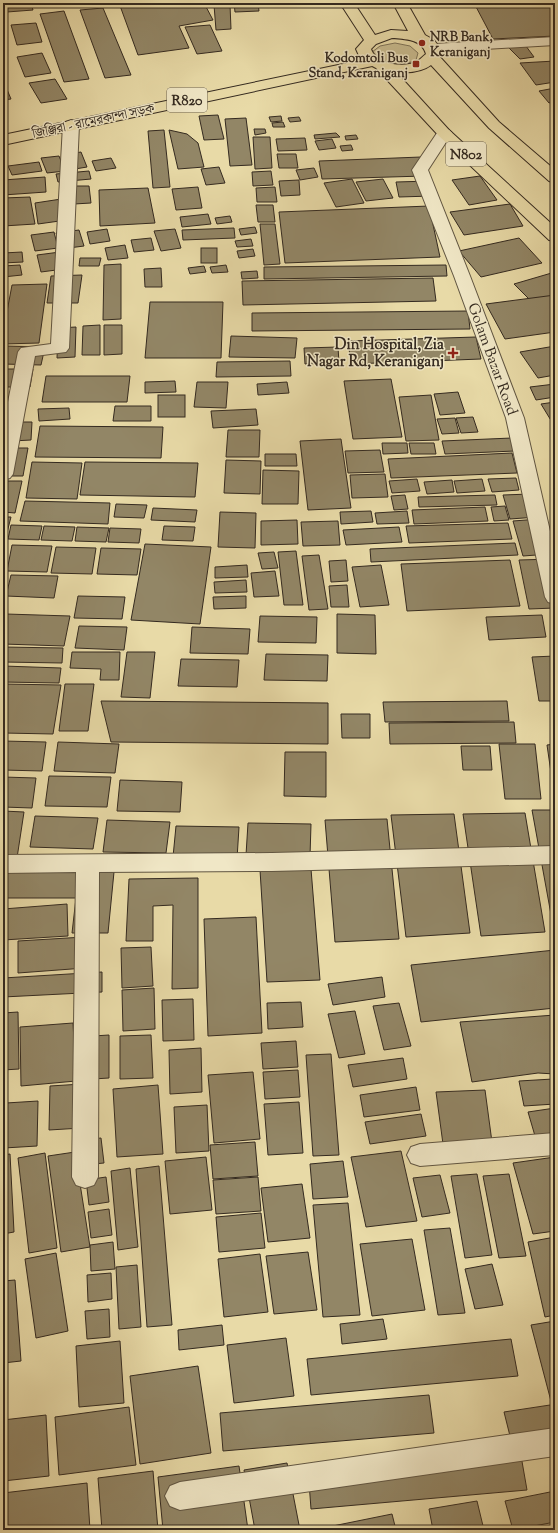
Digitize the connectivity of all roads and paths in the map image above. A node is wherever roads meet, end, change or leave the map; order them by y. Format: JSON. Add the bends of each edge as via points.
{"nodes":[{"id":1,"x":347,"y":3,"type":"edge"},
{"id":2,"x":400,"y":3,"type":"edge"},
{"id":3,"x":419,"y":38,"type":"junction"},
{"id":4,"x":555,"y":41,"type":"edge"},
{"id":5,"x":433,"y":53,"type":"junction"},
{"id":6,"x":372,"y":55,"type":"junction"},
{"id":7,"x":71,"y":125,"type":"junction"},
{"id":8,"x":3,"y":126,"type":"edge"},
{"id":9,"x":444,"y":133,"type":"junction"},
{"id":10,"x":3,"y":140,"type":"edge"},
{"id":11,"x":555,"y":178,"type":"edge"},
{"id":12,"x":555,"y":236,"type":"edge"},
{"id":13,"x":3,"y":474,"type":"edge"},
{"id":14,"x":555,"y":597,"type":"edge"},
{"id":15,"x":555,"y":855,"type":"edge"},
{"id":16,"x":3,"y":864,"type":"edge"},
{"id":17,"x":88,"y":864,"type":"junction"},
{"id":18,"x":555,"y":1144,"type":"edge"},
{"id":19,"x":420,"y":1155,"type":"dead end"},
{"id":20,"x":85,"y":1178,"type":"dead end"},
{"id":21,"x":555,"y":1442,"type":"edge"},
{"id":22,"x":180,"y":1496,"type":"dead end"}],
"edges":[{"from":1,"to":6,"type":"main road","number":"N802"},
{"from":2,"to":3,"type":"main road","number":"N802"},
{"from":3,"to":5,"type":"main road","number":"N802","via":[[428,42]]},
{"from":3,"to":6,"type":"main road","number":"N802","via":[[391,34]]},
{"from":4,"to":5,"type":"street"},
{"from":5,"to":6,"type":"main road","via":[[421,65],[408,68]]},
{"from":5,"to":11,"type":"main road","number":"N802","via":[[494,125]]},
{"from":6,"to":7,"type":"main road","name":"জিঞ্জিরা - রামেরকান্দা সড়ক","number":"R820"},
{"from":6,"to":8,"type":"main road","name":"জিঞ্জিরা - রামেরকান্দা সড়ক","number":"R820"},
{"from":6,"to":9,"type":"main road","number":"N802"},
{"from":7,"to":10,"type":"main road","name":"জিঞ্জিরা - রামেরকান্দা সড়ক","number":"R820"},
{"from":7,"to":13,"type":"street","via":[[60,348],[27,352]]},
{"from":9,"to":12,"type":"main road","number":"N802"},
{"from":9,"to":14,"type":"street","name":"Golam Bazar Road","via":[[420,170],[515,418]]},
{"from":15,"to":17,"type":"street"},
{"from":16,"to":17,"type":"street"},
{"from":17,"to":20,"type":"street"},
{"from":18,"to":19,"type":"street"},
{"from":21,"to":22,"type":"street"}]}
